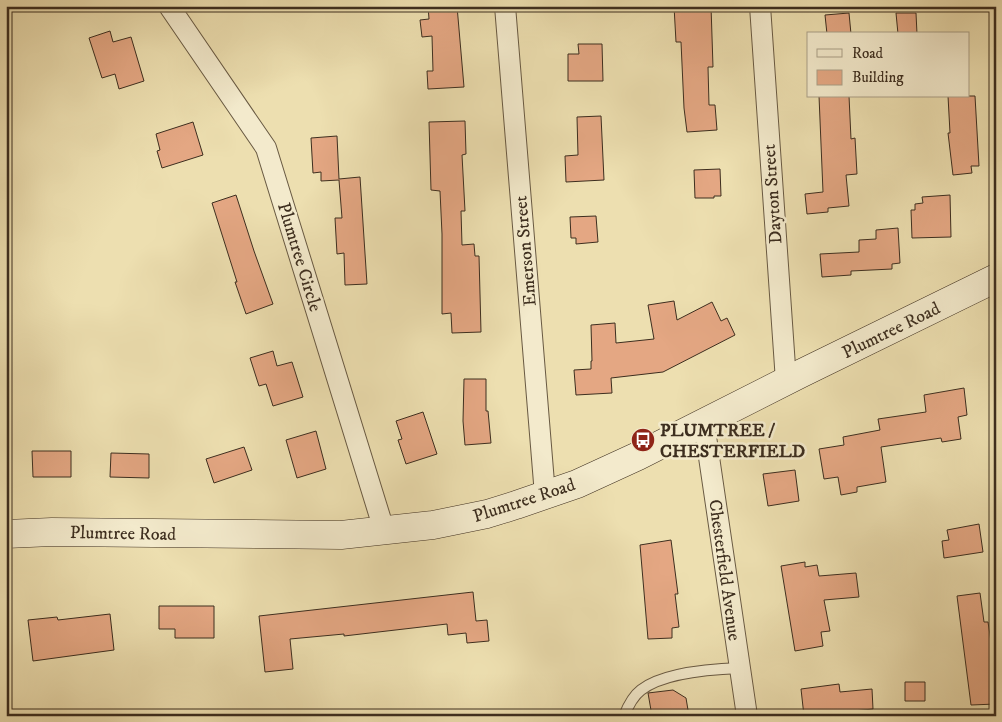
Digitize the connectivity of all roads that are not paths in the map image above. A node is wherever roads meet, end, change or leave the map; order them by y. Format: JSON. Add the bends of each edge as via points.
{"nodes":[{"id":1,"x":169,"y":6,"type":"edge"},
{"id":2,"x":505,"y":6,"type":"edge"},
{"id":3,"x":760,"y":6,"type":"edge"},
{"id":4,"x":996,"y":278,"type":"edge"},
{"id":5,"x":786,"y":381,"type":"junction"},
{"id":6,"x":704,"y":423,"type":"junction"},
{"id":7,"x":545,"y":495,"type":"junction"},
{"id":8,"x":384,"y":530,"type":"junction"},
{"id":9,"x":6,"y":534,"type":"edge"},
{"id":10,"x":740,"y":668,"type":"junction"},
{"id":11,"x":624,"y":716,"type":"edge"},
{"id":12,"x":747,"y":716,"type":"edge"}],
"edges":[{"from":1,"to":8,"type":"street","name":"Plumtree Circle","via":[[266,148]]},
{"from":2,"to":7,"type":"street","name":"Emerson Street"},
{"from":3,"to":5,"type":"street","name":"Dayton Street"},
{"from":4,"to":5,"type":"street","name":"Plumtree Road"},
{"from":5,"to":6,"type":"street","name":"Plumtree Road"},
{"from":6,"to":7,"type":"street","name":"Plumtree Road","via":[[638,456]]},
{"from":6,"to":10,"type":"street","name":"Chesterfield Avenue"},
{"from":7,"to":8,"type":"street","name":"Plumtree Road","via":[[457,521]]},
{"from":8,"to":9,"type":"street","name":"Plumtree Road","via":[[341,535]]},
{"from":10,"to":11,"type":"lane","via":[[703,670],[660,680],[640,690]]},
{"from":10,"to":12,"type":"street","name":"Chesterfield Avenue"}]}
